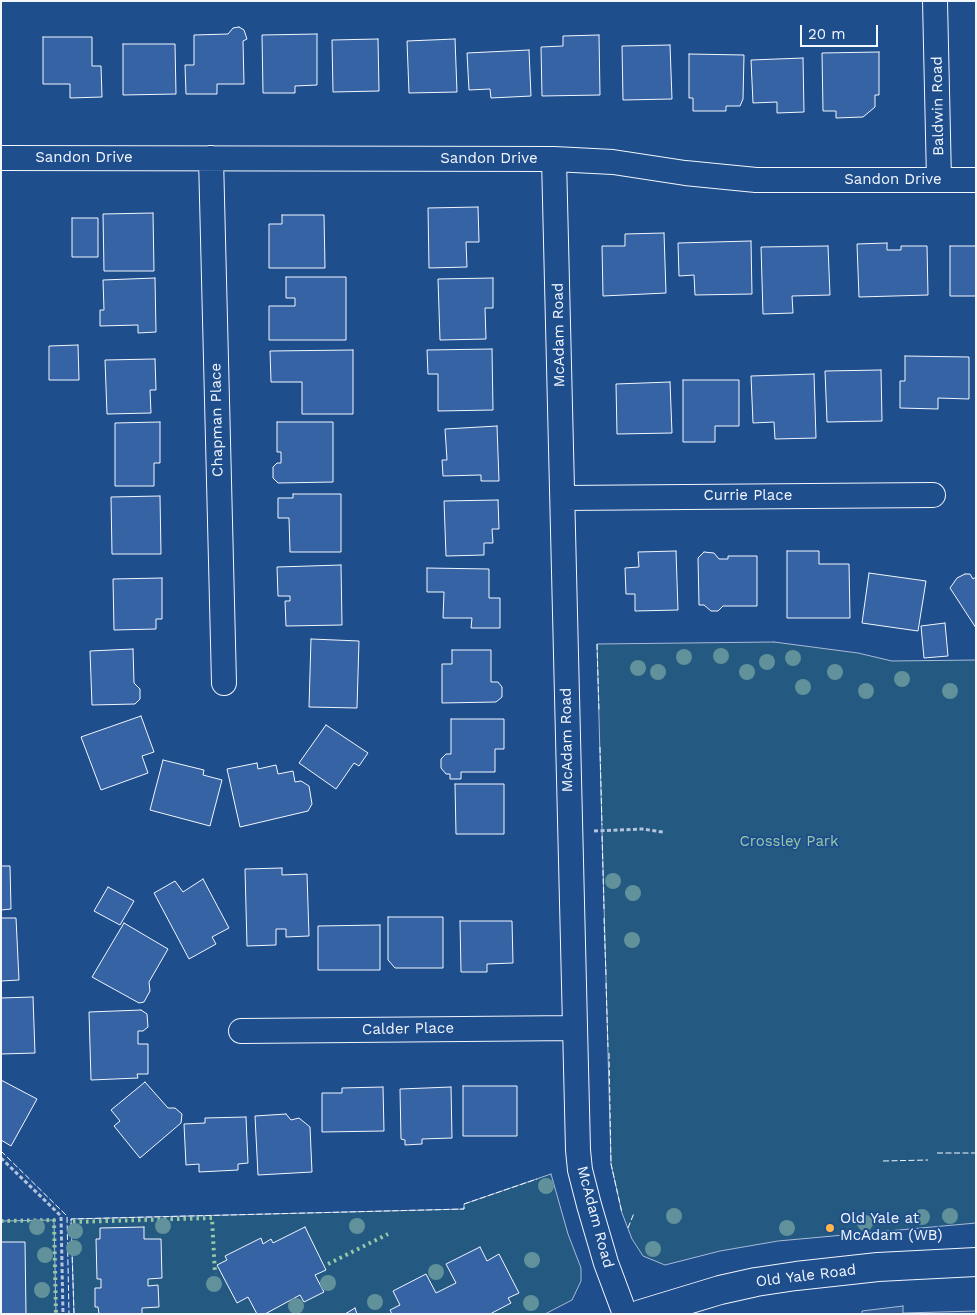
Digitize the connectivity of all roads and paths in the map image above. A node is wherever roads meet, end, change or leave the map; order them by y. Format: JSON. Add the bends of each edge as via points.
{"nodes":[{"id":1,"x":935,"y":1,"type":"edge"},
{"id":2,"x":1,"y":158,"type":"edge"},
{"id":3,"x":210,"y":158,"type":"junction"},
{"id":4,"x":554,"y":159,"type":"junction"},
{"id":5,"x":939,"y":180,"type":"junction"},
{"id":6,"x":976,"y":180,"type":"edge"},
{"id":7,"x":933,"y":495,"type":"dead end"},
{"id":8,"x":562,"y":498,"type":"junction"},
{"id":9,"x":224,"y":683,"type":"dead end"},
{"id":10,"x":591,"y":831,"type":"dead end"},
{"id":11,"x":663,"y":832,"type":"dead end"},
{"id":12,"x":575,"y":1028,"type":"junction"},
{"id":13,"x":241,"y":1031,"type":"dead end"},
{"id":14,"x":1,"y":1158,"type":"edge"},
{"id":15,"x":976,"y":1262,"type":"edge"},
{"id":16,"x":63,"y":1314,"type":"edge"},
{"id":17,"x":625,"y":1314,"type":"edge"},
{"id":18,"x":641,"y":1314,"type":"edge"}],
"edges":[{"from":1,"to":5,"type":"street","name":"Baldwin Road"},
{"from":2,"to":3,"type":"street","name":"Sandon Drive"},
{"from":3,"to":4,"type":"street","name":"Sandon Drive"},
{"from":3,"to":9,"type":"street","name":"Chapman Place"},
{"from":4,"to":5,"type":"street","name":"Sandon Drive","via":[[613,162],[756,180]]},
{"from":4,"to":8,"type":"street","name":"McAdam Road"},
{"from":5,"to":6,"type":"street","name":"Sandon Drive"},
{"from":7,"to":8,"type":"street","name":"Currie Place"},
{"from":8,"to":12,"type":"street","name":"McAdam Road"},
{"from":10,"to":11,"type":"path","via":[[642,829]]},
{"from":12,"to":13,"type":"street","name":"Calder Place"},
{"from":12,"to":17,"type":"street","name":"McAdam Road","via":[[580,1170],[606,1263]]},
{"from":14,"to":16,"type":"path","via":[[61,1216]]},
{"from":15,"to":18,"type":"main road","name":"Old Yale Road","via":[[878,1267],[756,1282]]}]}
